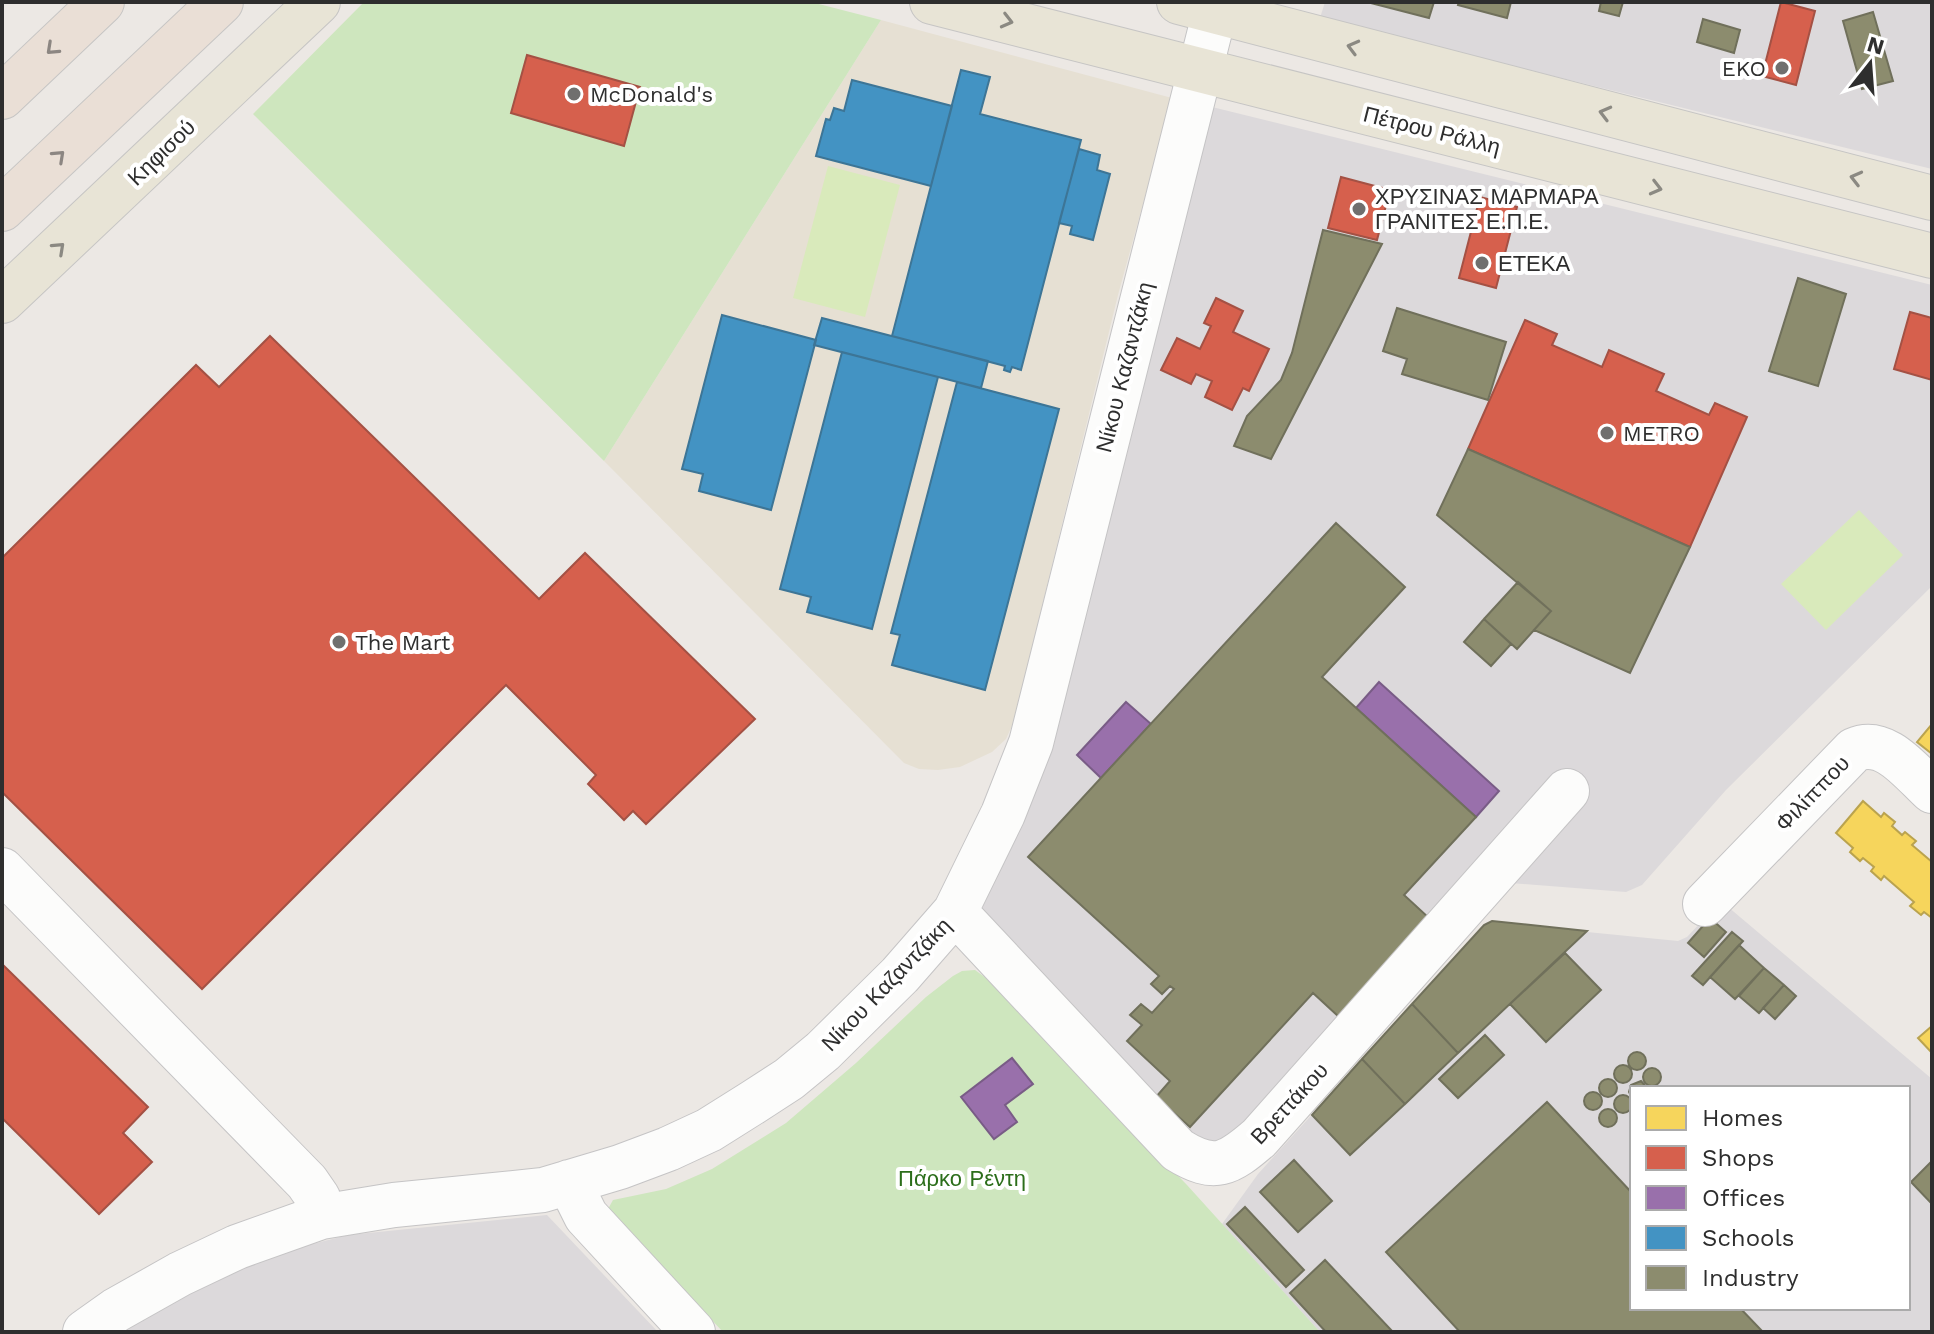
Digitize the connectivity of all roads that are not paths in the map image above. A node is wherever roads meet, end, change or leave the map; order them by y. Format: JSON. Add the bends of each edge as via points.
{"nodes":[{"id":1,"x":102,"y":2,"type":"edge"},
{"id":2,"x":221,"y":2,"type":"edge"},
{"id":3,"x":280,"y":2,"type":"edge"},
{"id":4,"x":318,"y":2,"type":"edge"},
{"id":5,"x":932,"y":2,"type":"edge"},
{"id":6,"x":1197,"y":7,"type":"edge"},
{"id":7,"x":1201,"y":71,"type":"junction"},
{"id":8,"x":2,"y":97,"type":"edge"},
{"id":9,"x":213,"y":102,"type":"junction"},
{"id":10,"x":1932,"y":198,"type":"edge"},
{"id":11,"x":2,"y":209,"type":"edge"},
{"id":12,"x":1932,"y":256,"type":"edge"},
{"id":13,"x":2,"y":301,"type":"edge"},
{"id":14,"x":1567,"y":791,"type":"dead end"},
{"id":15,"x":1932,"y":791,"type":"edge"},
{"id":16,"x":2,"y":870,"type":"edge"},
{"id":17,"x":1705,"y":904,"type":"dead end"},
{"id":18,"x":955,"y":912,"type":"junction"},
{"id":19,"x":569,"y":1182,"type":"junction"},
{"id":20,"x":321,"y":1217,"type":"junction"},
{"id":21,"x":85,"y":1332,"type":"edge"},
{"id":22,"x":693,"y":1332,"type":"edge"}],
"edges":[{"from":1,"to":8,"type":"highway","one_way":true},
{"from":11,"to":2,"type":"highway","one_way":true},
{"from":3,"to":9,"type":"main road","via":[[246,68]]},
{"from":4,"to":9,"type":"main road","name":"Κηφισού"},
{"from":5,"to":7,"type":"main road","name":"Πέτρου Ράλλη","one_way":true},
{"from":6,"to":7,"type":"street","name":"Νίκου Καζαντζάκη"},
{"from":10,"to":6,"type":"main road","one_way":true},
{"from":7,"to":12,"type":"main road","name":"Πέτρου Ράλλη","one_way":true},
{"from":7,"to":18,"type":"street","name":"Νίκου Καζαντζάκη","via":[[1031,743]]},
{"from":13,"to":9,"type":"main road","name":"Κηφισού","one_way":true},
{"from":14,"to":18,"type":"street","name":"Βρεττάκου","via":[[1259,1138],[1222,1164],[1194,1160],[1178,1150]]},
{"from":15,"to":17,"type":"street","name":"Φιλίππου","via":[[1884,749],[1854,750]]},
{"from":16,"to":20,"type":"street","via":[[307,1182],[318,1198]]},
{"from":18,"to":19,"type":"street","name":"Νίκου Καζαντζάκη","via":[[900,975],[789,1079],[709,1130]]},
{"from":19,"to":20,"type":"street","name":"Νίκου Καζαντζάκη","via":[[543,1190]]},
{"from":19,"to":22,"type":"street","via":[[586,1216]]},
{"from":20,"to":21,"type":"street","name":"Νίκου Καζαντζάκη","via":[[180,1274]]}]}
